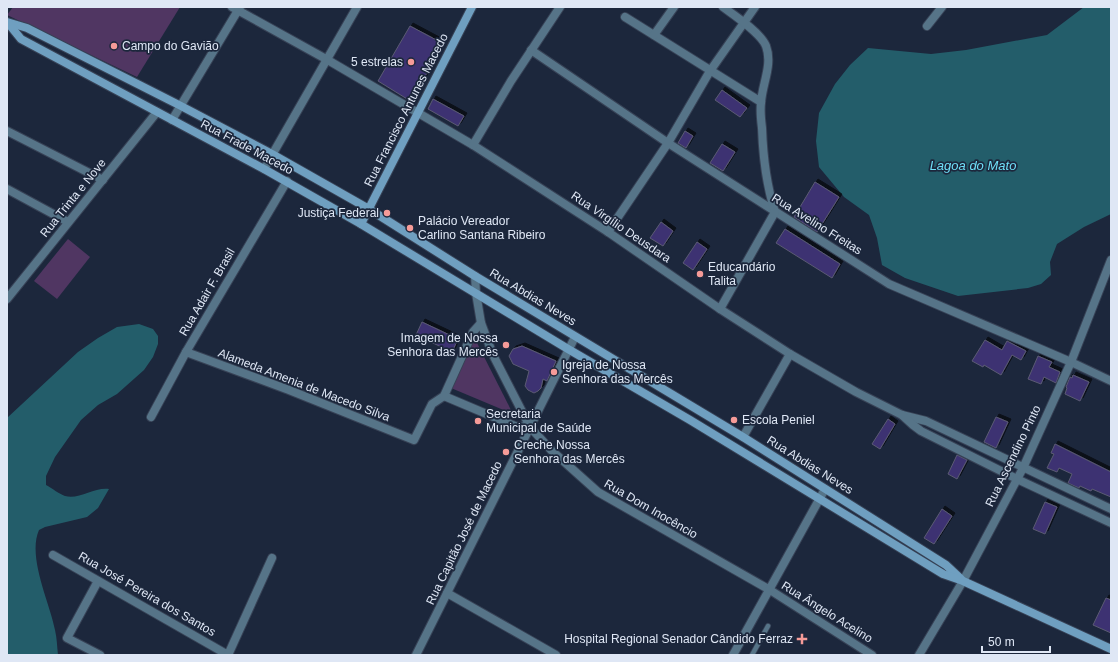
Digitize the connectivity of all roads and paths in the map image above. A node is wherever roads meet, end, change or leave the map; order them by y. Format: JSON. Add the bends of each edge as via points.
{"nodes":[{"id":1,"x":357,"y":7,"type":"edge"},
{"id":2,"x":472,"y":7,"type":"edge"},
{"id":3,"x":560,"y":7,"type":"edge"},
{"id":4,"x":674,"y":7,"type":"edge"},
{"id":5,"x":723,"y":7,"type":"edge"},
{"id":6,"x":755,"y":7,"type":"edge"},
{"id":7,"x":942,"y":7,"type":"edge"},
{"id":8,"x":237,"y":8,"type":"edge"},
{"id":9,"x":625,"y":17,"type":"dead end"},
{"id":10,"x":744,"y":22,"type":"junction"},
{"id":11,"x":7,"y":23,"type":"edge"},
{"id":12,"x":927,"y":26,"type":"dead end"},
{"id":13,"x":654,"y":35,"type":"junction"},
{"id":14,"x":531,"y":50,"type":"junction"},
{"id":15,"x":326,"y":59,"type":"junction"},
{"id":16,"x":710,"y":71,"type":"junction"},
{"id":17,"x":761,"y":102,"type":"junction"},
{"id":18,"x":181,"y":106,"type":"junction"},
{"id":19,"x":157,"y":112,"type":"junction"},
{"id":20,"x":418,"y":112,"type":"junction"},
{"id":21,"x":172,"y":120,"type":"junction"},
{"id":22,"x":7,"y":131,"type":"edge"},
{"id":23,"x":668,"y":143,"type":"junction"},
{"id":24,"x":473,"y":145,"type":"junction"},
{"id":25,"x":272,"y":154,"type":"junction"},
{"id":26,"x":264,"y":169,"type":"junction"},
{"id":27,"x":103,"y":180,"type":"junction"},
{"id":28,"x":287,"y":181,"type":"junction"},
{"id":29,"x":7,"y":189,"type":"edge"},
{"id":30,"x":369,"y":209,"type":"junction"},
{"id":31,"x":775,"y":212,"type":"junction"},
{"id":32,"x":68,"y":222,"type":"junction"},
{"id":33,"x":361,"y":224,"type":"junction"},
{"id":34,"x":608,"y":232,"type":"junction"},
{"id":35,"x":1111,"y":260,"type":"edge"},
{"id":36,"x":475,"y":276,"type":"junction"},
{"id":37,"x":10,"y":289,"type":"edge"},
{"id":38,"x":476,"y":293,"type":"junction"},
{"id":39,"x":7,"y":299,"type":"edge"},
{"id":40,"x":720,"y":309,"type":"junction"},
{"id":41,"x":481,"y":323,"type":"junction"},
{"id":42,"x":575,"y":337,"type":"junction"},
{"id":43,"x":568,"y":349,"type":"junction"},
{"id":44,"x":186,"y":352,"type":"junction"},
{"id":45,"x":790,"y":354,"type":"junction"},
{"id":46,"x":1071,"y":362,"type":"junction"},
{"id":47,"x":1111,"y":381,"type":"edge"},
{"id":48,"x":444,"y":396,"type":"junction"},
{"id":49,"x":696,"y":409,"type":"junction"},
{"id":50,"x":902,"y":415,"type":"junction"},
{"id":51,"x":151,"y":417,"type":"dead end"},
{"id":52,"x":690,"y":420,"type":"junction"},
{"id":53,"x":530,"y":427,"type":"junction"},
{"id":54,"x":743,"y":437,"type":"junction"},
{"id":55,"x":1023,"y":468,"type":"junction"},
{"id":56,"x":1017,"y":479,"type":"junction"},
{"id":57,"x":825,"y":489,"type":"junction"},
{"id":58,"x":819,"y":500,"type":"junction"},
{"id":59,"x":1111,"y":509,"type":"edge"},
{"id":60,"x":863,"y":512,"type":"junction"},
{"id":61,"x":856,"y":523,"type":"junction"},
{"id":62,"x":1111,"y":523,"type":"edge"},
{"id":63,"x":53,"y":555,"type":"dead end"},
{"id":64,"x":272,"y":558,"type":"dead end"},
{"id":65,"x":98,"y":581,"type":"junction"},
{"id":66,"x":963,"y":581,"type":"junction"},
{"id":67,"x":770,"y":590,"type":"junction"},
{"id":68,"x":447,"y":593,"type":"junction"},
{"id":69,"x":768,"y":626,"type":"dead end"},
{"id":70,"x":1111,"y":648,"type":"edge"},
{"id":71,"x":100,"y":655,"type":"edge"},
{"id":72,"x":228,"y":655,"type":"edge"},
{"id":73,"x":416,"y":655,"type":"edge"},
{"id":74,"x":556,"y":655,"type":"edge"},
{"id":75,"x":733,"y":655,"type":"edge"},
{"id":76,"x":752,"y":655,"type":"edge"},
{"id":77,"x":872,"y":655,"type":"edge"},
{"id":78,"x":919,"y":655,"type":"edge"}],
"edges":[{"from":1,"to":15,"type":"street"},
{"from":2,"to":20,"type":"main road","name":"Rua Francisco Antunes Macedo"},
{"from":3,"to":14,"type":"street"},
{"from":4,"to":13,"type":"street"},
{"from":5,"to":10,"type":"street"},
{"from":6,"to":10,"type":"street"},
{"from":7,"to":12,"type":"street"},
{"from":8,"to":15,"type":"street","name":"Rua Virgílio Deusdara"},
{"from":8,"to":18,"type":"street"},
{"from":9,"to":13,"type":"street"},
{"from":10,"to":16,"type":"street"},
{"from":10,"to":17,"type":"street","via":[[765,44],[768,52],[768,69]]},
{"from":11,"to":18,"type":"main road","name":"Rua Frade Macedo","via":[[27,28]]},
{"from":11,"to":19,"type":"main road","name":"Rua Frade Macedo","via":[[21,39]]},
{"from":13,"to":16,"type":"street"},
{"from":14,"to":23,"type":"street","name":"Rua Avelino Freitas"},
{"from":14,"to":24,"type":"street"},
{"from":15,"to":20,"type":"street","name":"Rua Virgílio Deusdara"},
{"from":15,"to":25,"type":"street"},
{"from":16,"to":17,"type":"street"},
{"from":16,"to":23,"type":"street"},
{"from":17,"to":31,"type":"street","via":[[766,181]]},
{"from":18,"to":21,"type":"street"},
{"from":18,"to":25,"type":"main road","name":"Rua Frade Macedo"},
{"from":19,"to":21,"type":"main road","name":"Rua Frade Macedo"},
{"from":19,"to":27,"type":"street","name":"Rua Trinta e Nove"},
{"from":20,"to":24,"type":"street","name":"Rua Virgílio Deusdara"},
{"from":20,"to":30,"type":"main road","name":"Rua Francisco Antunes Macedo"},
{"from":21,"to":26,"type":"main road","name":"Rua Frade Macedo"},
{"from":22,"to":27,"type":"street"},
{"from":23,"to":31,"type":"street","name":"Rua Avelino Freitas"},
{"from":23,"to":34,"type":"street"},
{"from":24,"to":34,"type":"street","name":"Rua Virgílio Deusdara"},
{"from":25,"to":26,"type":"street"},
{"from":25,"to":30,"type":"main road","name":"Rua Frade Macedo"},
{"from":26,"to":28,"type":"main road","name":"Rua Frade Macedo"},
{"from":27,"to":32,"type":"street","name":"Rua Trinta e Nove"},
{"from":28,"to":33,"type":"main road","name":"Rua Frade Macedo"},
{"from":28,"to":44,"type":"street","name":"Rua Adair F. Brasil"},
{"from":29,"to":32,"type":"street"},
{"from":30,"to":33,"type":"main road","name":"Rua Francisco Antunes Macedo"},
{"from":30,"to":36,"type":"main road","name":"Rua Frade Macedo"},
{"from":31,"to":40,"type":"street"},
{"from":31,"to":46,"type":"street","name":"Rua Avelino Freitas","via":[[889,284]]},
{"from":32,"to":37,"type":"street","name":"Rua Trinta e Nove"},
{"from":33,"to":38,"type":"main road","name":"Rua Frade Macedo"},
{"from":34,"to":40,"type":"street","name":"Rua Virgílio Deusdara"},
{"from":35,"to":46,"type":"street","name":"Rua Ascendino Pinto"},
{"from":36,"to":38,"type":"street","name":"Rua Dom Inocêncio"},
{"from":36,"to":42,"type":"main road","name":"Rua Abdias Neves"},
{"from":37,"to":39,"type":"street","name":"Rua Trinta e Nove"},
{"from":38,"to":41,"type":"street","name":"Rua Dom Inocêncio"},
{"from":38,"to":43,"type":"main road","name":"Rua Abdias Neves"},
{"from":40,"to":45,"type":"street","name":"Rua Virgílio Deusdara"},
{"from":41,"to":48,"type":"street","via":[[473,332]]},
{"from":41,"to":53,"type":"street","name":"Rua Dom Inocêncio","via":[[493,355]]},
{"from":42,"to":43,"type":"street","name":"Rua Capitão José de Macedo"},
{"from":42,"to":49,"type":"main road","name":"Rua Abdias Neves"},
{"from":43,"to":52,"type":"main road","name":"Rua Abdias Neves"},
{"from":43,"to":53,"type":"street","name":"Rua Capitão José de Macedo"},
{"from":44,"to":48,"type":"street","name":"Alameda Amenia de Macedo Silva","via":[[414,440],[432,404]]},
{"from":44,"to":51,"type":"street","name":"Rua Adair F. Brasil"},
{"from":45,"to":50,"type":"street","name":"Rua Virgílio Deusdara"},
{"from":45,"to":54,"type":"street"},
{"from":46,"to":47,"type":"street","name":"Rua Avelino Freitas"},
{"from":46,"to":55,"type":"street","name":"Rua Ascendino Pinto"},
{"from":48,"to":53,"type":"street","via":[[515,426]]},
{"from":49,"to":52,"type":"main road"},
{"from":49,"to":54,"type":"main road","name":"Rua Abdias Neves"},
{"from":50,"to":55,"type":"street","name":"Rua Virgílio Deusdara","via":[[926,421]]},
{"from":50,"to":56,"type":"street","name":"Rua Virgílio Deusdara","via":[[921,431]]},
{"from":52,"to":58,"type":"main road","name":"Rua Abdias Neves"},
{"from":53,"to":67,"type":"street","name":"Rua Dom Inocêncio","via":[[551,450],[598,492]]},
{"from":53,"to":68,"type":"street","name":"Rua Capitão José de Macedo"},
{"from":54,"to":57,"type":"main road","name":"Rua Abdias Neves"},
{"from":55,"to":56,"type":"street","name":"Rua Ascendino Pinto"},
{"from":55,"to":59,"type":"street","name":"Rua Virgílio Deusdara"},
{"from":56,"to":62,"type":"street","name":"Rua Virgílio Deusdara"},
{"from":56,"to":66,"type":"street","name":"Rua Ascendino Pinto"},
{"from":57,"to":58,"type":"street"},
{"from":57,"to":60,"type":"main road","name":"Rua Abdias Neves"},
{"from":58,"to":61,"type":"main road","name":"Rua Abdias Neves"},
{"from":58,"to":67,"type":"street"},
{"from":60,"to":61,"type":"main road"},
{"from":60,"to":66,"type":"main road","name":"Rua Abdias Neves","via":[[946,565]]},
{"from":61,"to":66,"type":"main road","name":"Rua Abdias Neves","via":[[943,574]]},
{"from":63,"to":65,"type":"street","name":"Rua José Pereira dos Santos"},
{"from":64,"to":72,"type":"street"},
{"from":65,"to":71,"type":"street","via":[[67,638]]},
{"from":65,"to":72,"type":"street","name":"Rua José Pereira dos Santos"},
{"from":66,"to":70,"type":"main road","name":"Rua Abdias Neves"},
{"from":66,"to":78,"type":"street","name":"Rua Ascendino Pinto"},
{"from":67,"to":75,"type":"street"},
{"from":67,"to":77,"type":"street","name":"Rua Ângelo Acelino"},
{"from":68,"to":73,"type":"street","name":"Rua Capitão José de Macedo"},
{"from":68,"to":74,"type":"street"},
{"from":69,"to":76,"type":"lane"}]}
